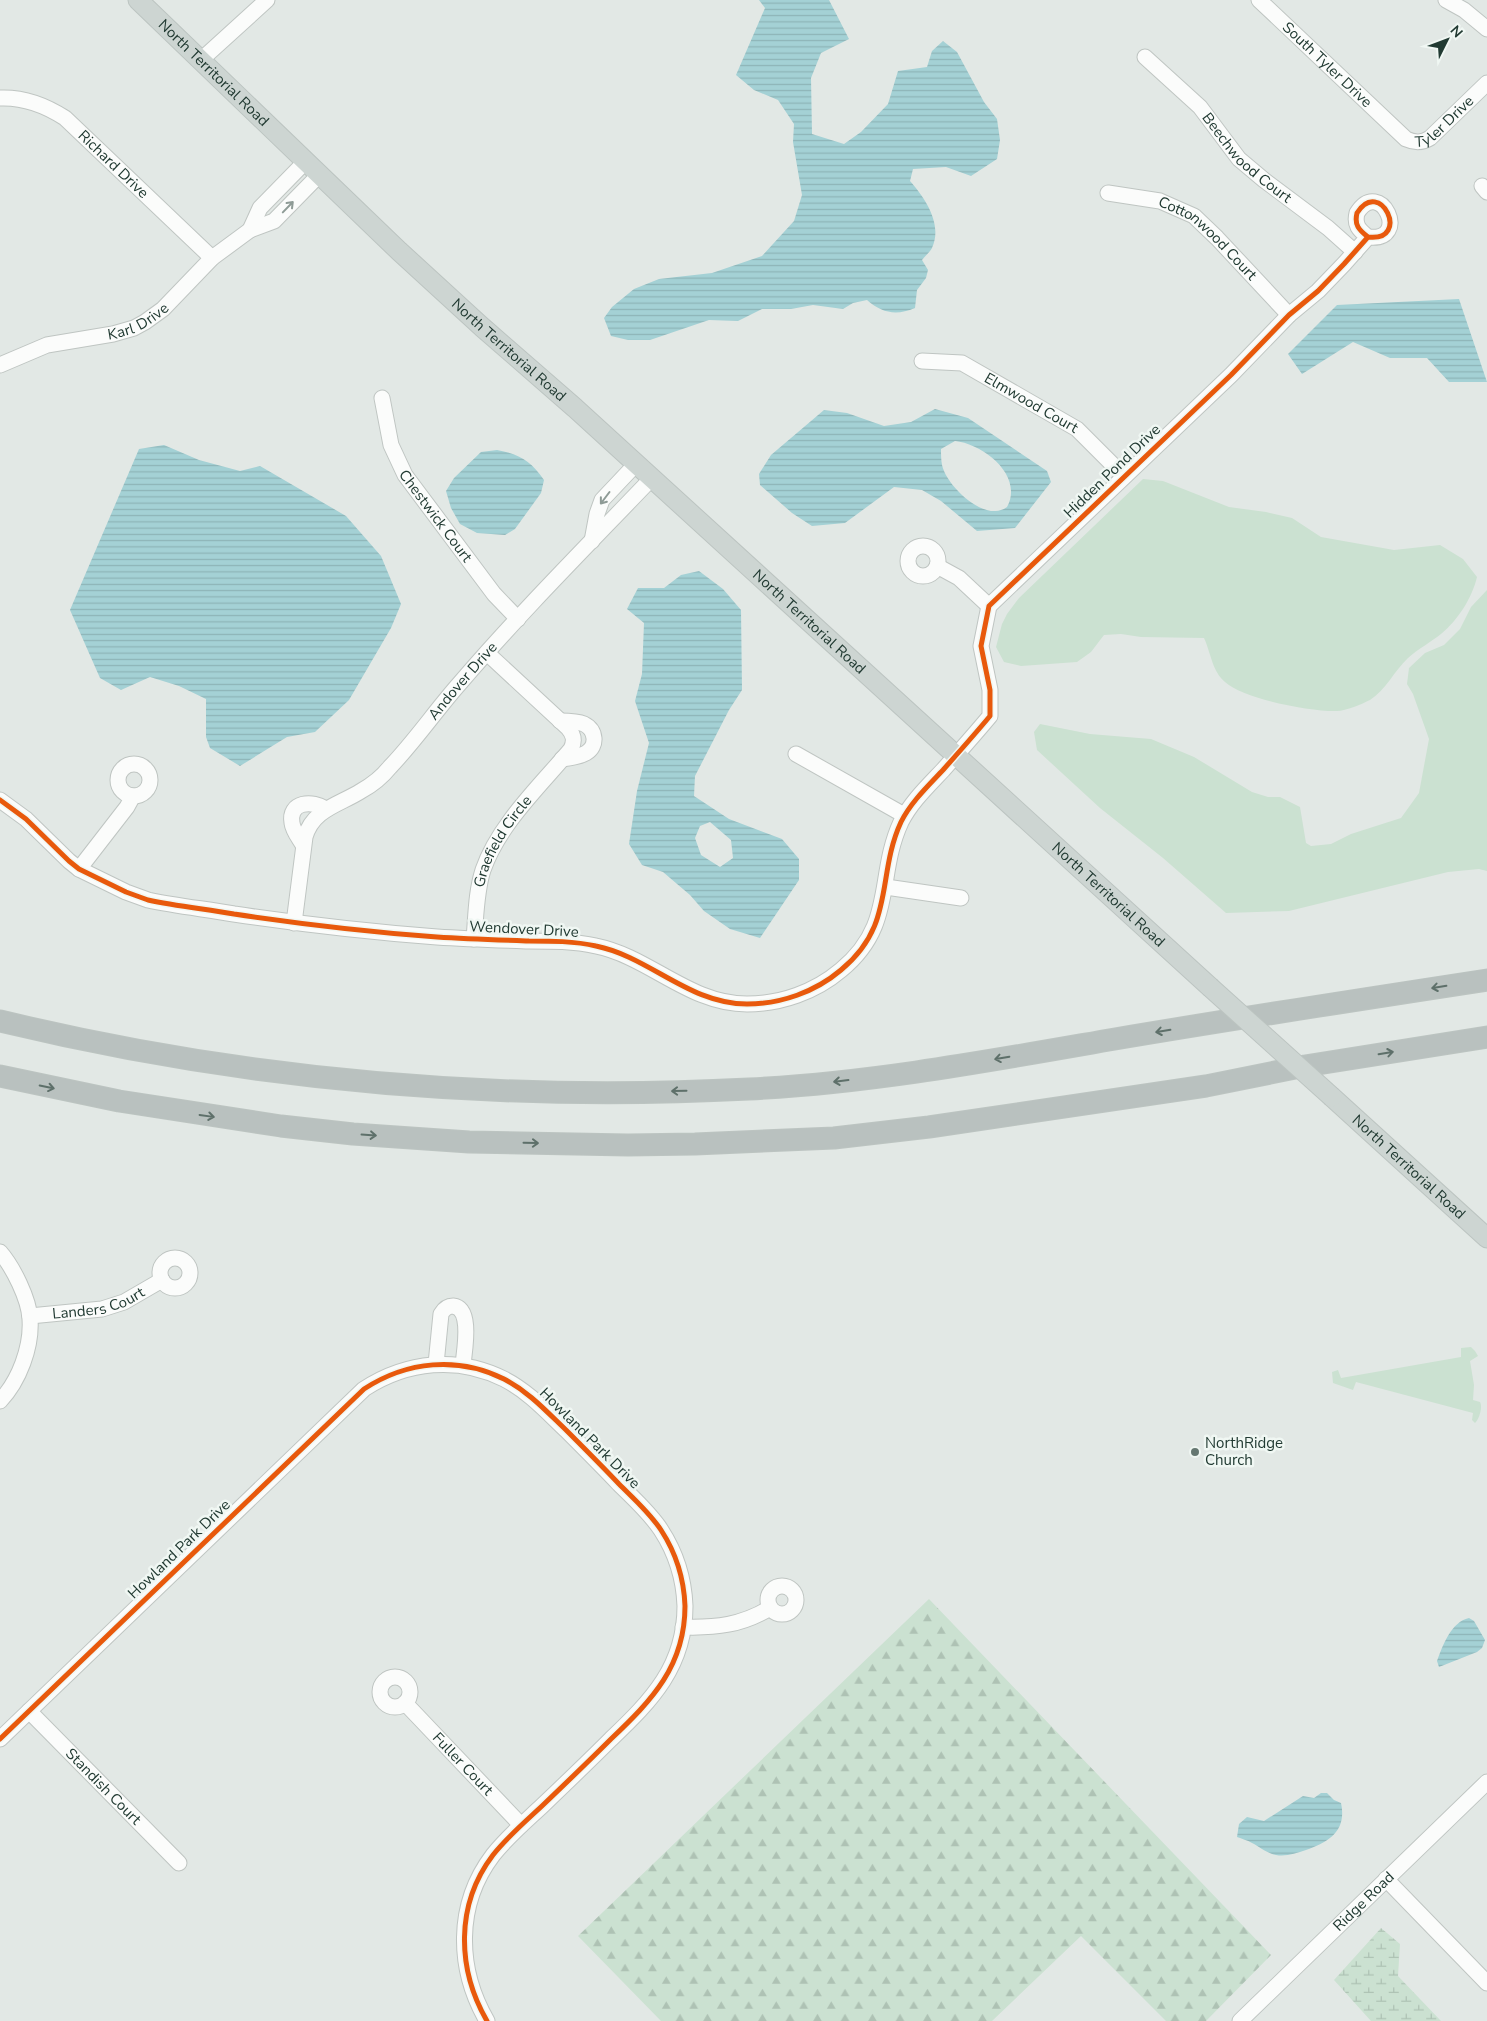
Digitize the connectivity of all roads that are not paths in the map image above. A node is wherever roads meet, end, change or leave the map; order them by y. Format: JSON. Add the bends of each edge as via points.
{"nodes":[{"id":1,"x":138,"y":0,"type":"edge"},
{"id":2,"x":267,"y":0,"type":"edge"},
{"id":3,"x":1259,"y":0,"type":"edge"},
{"id":4,"x":1446,"y":0,"type":"edge"},
{"id":5,"x":1487,"y":29,"type":"edge"},
{"id":6,"x":1146,"y":57,"type":"dead end"},
{"id":7,"x":201,"y":60,"type":"junction"},
{"id":8,"x":1487,"y":83,"type":"edge"},
{"id":9,"x":0,"y":98,"type":"edge"},
{"id":10,"x":1396,"y":129,"type":"joint"},
{"id":11,"x":313,"y":168,"type":"junction"},
{"id":12,"x":1108,"y":193,"type":"dead end"},
{"id":13,"x":1368,"y":237,"type":"dead end"},
{"id":14,"x":1355,"y":252,"type":"junction"},
{"id":15,"x":212,"y":258,"type":"junction"},
{"id":16,"x":1289,"y":315,"type":"junction"},
{"id":17,"x":922,"y":361,"type":"dead end"},
{"id":18,"x":0,"y":365,"type":"edge"},
{"id":19,"x":382,"y":398,"type":"dead end"},
{"id":20,"x":636,"y":464,"type":"junction"},
{"id":21,"x":1124,"y":476,"type":"junction"},
{"id":22,"x":652,"y":478,"type":"junction"},
{"id":23,"x":592,"y":541,"type":"junction"},
{"id":24,"x":938,"y":566,"type":"dead end"},
{"id":25,"x":989,"y":606,"type":"junction"},
{"id":26,"x":518,"y":619,"type":"junction"},
{"id":27,"x":487,"y":653,"type":"junction"},
{"id":28,"x":560,"y":721,"type":"junction"},
{"id":29,"x":796,"y":754,"type":"dead end"},
{"id":30,"x":956,"y":756,"type":"junction"},
{"id":31,"x":562,"y":759,"type":"junction"},
{"id":32,"x":133,"y":796,"type":"dead end"},
{"id":33,"x":0,"y":800,"type":"edge"},
{"id":34,"x":326,"y":809,"type":"junction"},
{"id":35,"x":904,"y":815,"type":"junction"},
{"id":36,"x":303,"y":845,"type":"junction"},
{"id":37,"x":79,"y":869,"type":"junction"},
{"id":38,"x":886,"y":887,"type":"junction"},
{"id":39,"x":961,"y":898,"type":"dead end"},
{"id":40,"x":294,"y":923,"type":"junction"},
{"id":41,"x":474,"y":939,"type":"junction"},
{"id":42,"x":1487,"y":980,"type":"edge"},
{"id":43,"x":0,"y":1021,"type":"edge"},
{"id":44,"x":1487,"y":1037,"type":"edge"},
{"id":45,"x":0,"y":1076,"type":"edge"},
{"id":46,"x":1487,"y":1238,"type":"edge"},
{"id":47,"x":0,"y":1252,"type":"edge"},
{"id":48,"x":162,"y":1280,"type":"dead end"},
{"id":49,"x":30,"y":1316,"type":"junction"},
{"id":50,"x":436,"y":1364,"type":"junction"},
{"id":51,"x":463,"y":1365,"type":"junction"},
{"id":52,"x":0,"y":1401,"type":"edge"},
{"id":53,"x":770,"y":1608,"type":"dead end"},
{"id":54,"x":683,"y":1627,"type":"junction"},
{"id":55,"x":406,"y":1703,"type":"dead end"},
{"id":56,"x":29,"y":1711,"type":"junction"},
{"id":57,"x":0,"y":1739,"type":"edge"},
{"id":58,"x":1484,"y":1790,"type":"edge"},
{"id":59,"x":521,"y":1825,"type":"junction"},
{"id":60,"x":179,"y":1863,"type":"dead end"},
{"id":61,"x":1386,"y":1879,"type":"junction"},
{"id":62,"x":1487,"y":1983,"type":"edge"},
{"id":63,"x":487,"y":2021,"type":"edge"},
{"id":64,"x":1240,"y":2021,"type":"edge"}],
"edges":[{"from":1,"to":7,"type":"main road","name":"North Territorial Road"},
{"from":2,"to":7,"type":"street"},
{"from":3,"to":10,"type":"street","name":"South Tyler Drive"},
{"from":4,"to":5,"type":"street"},
{"from":6,"to":14,"type":"street","name":"Beechwood Court","via":[[1200,107],[1240,159]]},
{"from":7,"to":11,"type":"main road","name":"North Territorial Road"},
{"from":8,"to":10,"type":"street","name":"Tyler Drive","via":[[1425,141],[1412,142]]},
{"from":9,"to":15,"type":"street","name":"Richard Drive","via":[[27,100],[65,118]]},
{"from":11,"to":15,"type":"street","name":"Karl Drive","via":[[260,208],[250,230]]},
{"from":11,"to":20,"type":"main road","name":"North Territorial Road","via":[[462,308]]},
{"from":12,"to":16,"type":"street","name":"Cottonwood Court","via":[[1160,201],[1194,216]]},
{"from":13,"to":14,"type":"street","name":"Hidden Pond Drive"},
{"from":14,"to":16,"type":"street","name":"Hidden Pond Drive","via":[[1318,291]]},
{"from":15,"to":18,"type":"street","name":"Karl Drive","via":[[163,309],[134,328],[47,345]]},
{"from":16,"to":21,"type":"street","name":"Hidden Pond Drive"},
{"from":17,"to":21,"type":"street","name":"Elmwood Court","via":[[962,363],[971,368],[1077,429]]},
{"from":19,"to":26,"type":"street","name":"Chestwick Court","via":[[391,445],[405,475],[494,594]]},
{"from":20,"to":22,"type":"main road","name":"North Territorial Road"},
{"from":20,"to":23,"type":"street","one_way":true,"via":[[602,500]]},
{"from":21,"to":25,"type":"street","name":"Hidden Pond Drive"},
{"from":22,"to":23,"type":"street","name":"Andover Drive"},
{"from":22,"to":30,"type":"main road","name":"North Territorial Road"},
{"from":23,"to":26,"type":"street","name":"Andover Drive"},
{"from":24,"to":25,"type":"street","via":[[959,578]]},
{"from":25,"to":30,"type":"street","via":[[981,646],[990,690],[990,716]]},
{"from":26,"to":27,"type":"street","name":"Andover Drive"},
{"from":27,"to":28,"type":"street","name":"Graefield Circle"},
{"from":27,"to":34,"type":"street","name":"Andover Drive","via":[[385,773],[361,791]]},
{"from":28,"to":31,"type":"street","name":"Graefield Circle","via":[[574,738],[571,749]]},
{"from":28,"to":31,"type":"street","via":[[584,724],[592,731],[594,740],[587,752]]},
{"from":29,"to":35,"type":"street"},
{"from":30,"to":35,"type":"street","name":"Wendover Drive"},
{"from":30,"to":46,"type":"main road","name":"North Territorial Road","bridge":true},
{"from":31,"to":41,"type":"street","name":"Graefield Circle","via":[[517,813],[490,855],[479,888]]},
{"from":32,"to":37,"type":"street","via":[[128,807]]},
{"from":33,"to":37,"type":"street","name":"Wendover Drive","via":[[26,819]]},
{"from":34,"to":36,"type":"street","name":"Andover Drive","via":[[307,828]]},
{"from":34,"to":36,"type":"street","via":[[307,803],[294,810],[292,826]]},
{"from":35,"to":38,"type":"street","name":"Wendover Drive","via":[[893,845]]},
{"from":36,"to":40,"type":"street","name":"Andover Drive"},
{"from":37,"to":40,"type":"street","name":"Wendover Drive","via":[[148,900]]},
{"from":38,"to":39,"type":"street"},
{"from":38,"to":41,"type":"street","name":"Wendover Drive","via":[[872,931],[861,950],[844,968],[805,993],[763,1003],[733,1003],[707,998],[623,955],[596,946]]},
{"from":40,"to":41,"type":"street","name":"Wendover Drive"},
{"from":42,"to":43,"type":"highway","one_way":true,"via":[[986,1061],[750,1089],[650,1092],[420,1086],[288,1074],[157,1055]]},
{"from":45,"to":44,"type":"highway","one_way":true,"via":[[119,1102],[353,1134],[469,1142],[695,1144],[834,1138],[929,1127],[1206,1086],[1305,1066]]},
{"from":47,"to":49,"type":"street","via":[[19,1282]]},
{"from":48,"to":49,"type":"street","name":"Landers Court","via":[[124,1302],[102,1309]]},
{"from":49,"to":52,"type":"street","via":[[25,1356],[8,1393]]},
{"from":50,"to":51,"type":"street","name":"Howland Park Drive"},
{"from":50,"to":51,"type":"street","via":[[441,1314],[445,1308],[453,1306],[458,1307],[466,1318]]},
{"from":50,"to":56,"type":"street","name":"Howland Park Drive","via":[[412,1367],[393,1374],[355,1397]]},
{"from":51,"to":54,"type":"street","name":"Howland Park Drive","via":[[496,1375],[531,1396],[653,1520],[669,1544],[680,1570],[685,1599]]},
{"from":53,"to":54,"type":"street","via":[[727,1626]]},
{"from":54,"to":59,"type":"street","name":"Howland Park Drive","via":[[673,1665],[652,1698]]},
{"from":55,"to":59,"type":"street","name":"Fuller Court"},
{"from":56,"to":57,"type":"street","name":"Howland Park Drive"},
{"from":56,"to":60,"type":"street","name":"Standish Court"},
{"from":58,"to":61,"type":"street","name":"Ridge Road"},
{"from":59,"to":63,"type":"street","name":"Howland Park Drive","via":[[483,1871],[473,1890],[466,1917],[464,1947],[468,1976]]},
{"from":61,"to":62,"type":"street"},
{"from":61,"to":64,"type":"street","name":"Ridge Road"}]}
